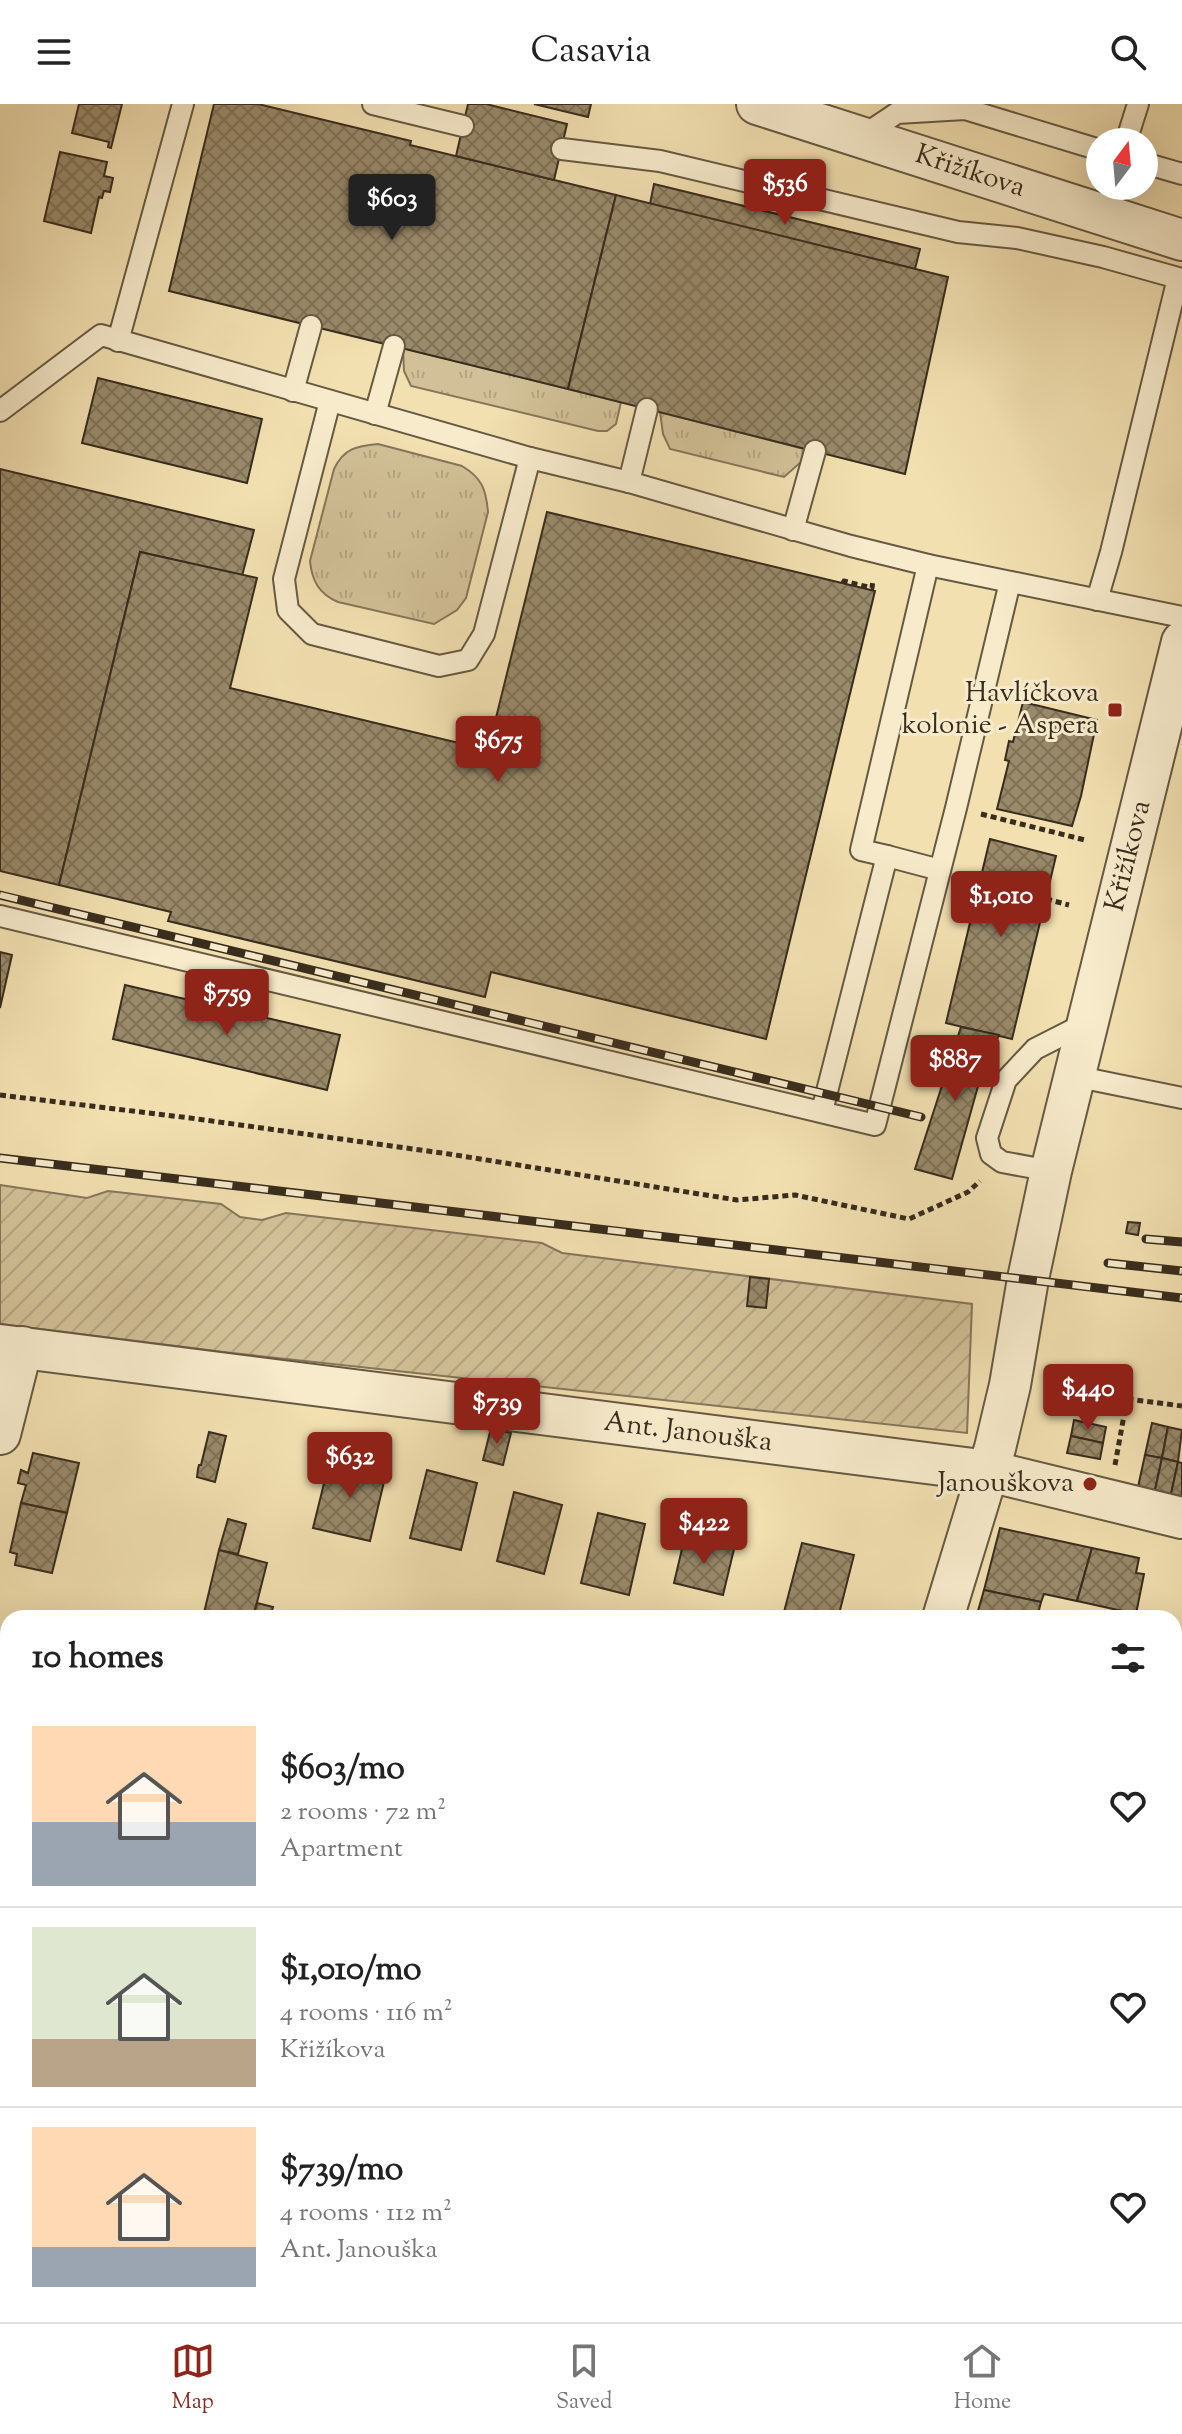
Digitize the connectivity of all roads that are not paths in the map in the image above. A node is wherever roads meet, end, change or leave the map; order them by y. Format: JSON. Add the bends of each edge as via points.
{"nodes":[{"id":1,"x":183,"y":104,"type":"edge"},
{"id":2,"x":373,"y":104,"type":"edge"},
{"id":3,"x":757,"y":104,"type":"edge"},
{"id":4,"x":1138,"y":104,"type":"edge"},
{"id":5,"x":463,"y":126,"type":"dead end"},
{"id":6,"x":1130,"y":128,"type":"edge"},
{"id":7,"x":861,"y":137,"type":"junction"},
{"id":8,"x":1086,"y":146,"type":"edge"},
{"id":9,"x":562,"y":149,"type":"dead end"},
{"id":10,"x":1158,"y":167,"type":"edge"},
{"id":11,"x":1182,"y":174,"type":"edge"},
{"id":12,"x":1182,"y":240,"type":"edge"},
{"id":13,"x":311,"y":326,"type":"dead end"},
{"id":14,"x":118,"y":341,"type":"junction"},
{"id":15,"x":394,"y":346,"type":"dead end"},
{"id":16,"x":293,"y":391,"type":"junction"},
{"id":17,"x":330,"y":401,"type":"junction"},
{"id":18,"x":647,"y":409,"type":"dead end"},
{"id":19,"x":0,"y":411,"type":"edge"},
{"id":20,"x":375,"y":414,"type":"junction"},
{"id":21,"x":815,"y":451,"type":"dead end"},
{"id":22,"x":530,"y":458,"type":"junction"},
{"id":23,"x":629,"y":482,"type":"junction"},
{"id":24,"x":793,"y":530,"type":"junction"},
{"id":25,"x":928,"y":565,"type":"junction"},
{"id":26,"x":1010,"y":582,"type":"junction"},
{"id":27,"x":1097,"y":600,"type":"junction"},
{"id":28,"x":1182,"y":617,"type":"edge"},
{"id":29,"x":1182,"y":642,"type":"edge"},
{"id":30,"x":887,"y":856,"type":"junction"},
{"id":31,"x":940,"y":870,"type":"junction"},
{"id":32,"x":0,"y":916,"type":"edge"},
{"id":33,"x":1088,"y":1022,"type":"junction"},
{"id":34,"x":1074,"y":1076,"type":"junction"},
{"id":35,"x":1182,"y":1098,"type":"edge"},
{"id":36,"x":822,"y":1111,"type":"junction"},
{"id":37,"x":1051,"y":1171,"type":"junction"},
{"id":38,"x":11,"y":1346,"type":"edge"},
{"id":39,"x":0,"y":1434,"type":"edge"},
{"id":40,"x":989,"y":1471,"type":"junction"},
{"id":41,"x":1182,"y":1518,"type":"edge"},
{"id":42,"x":946,"y":1610,"type":"edge"}],
"edges":[{"from":1,"to":14,"type":"lane"},
{"from":2,"to":5,"type":"lane"},
{"from":3,"to":7,"type":"street","name":"Křižíkova"},
{"from":4,"to":6,"type":"lane"},
{"from":7,"to":8,"type":"lane","via":[[897,113],[965,109]]},
{"from":7,"to":12,"type":"street","name":"Křižíkova"},
{"from":9,"to":27,"type":"lane","via":[[660,161],[1178,278]]},
{"from":10,"to":11,"type":"lane"},
{"from":13,"to":16,"type":"lane"},
{"from":14,"to":16,"type":"lane"},
{"from":14,"to":19,"type":"lane","via":[[101,335]]},
{"from":15,"to":20,"type":"lane"},
{"from":16,"to":17,"type":"lane"},
{"from":17,"to":20,"type":"lane"},
{"from":17,"to":22,"type":"lane","via":[[284,579],[288,610],[312,634],[439,666],[468,660],[484,634]]},
{"from":18,"to":23,"type":"lane"},
{"from":20,"to":22,"type":"lane"},
{"from":21,"to":24,"type":"lane"},
{"from":22,"to":23,"type":"lane"},
{"from":23,"to":24,"type":"lane"},
{"from":24,"to":25,"type":"lane"},
{"from":25,"to":26,"type":"lane"},
{"from":25,"to":30,"type":"lane","via":[[861,850]]},
{"from":26,"to":27,"type":"lane"},
{"from":26,"to":31,"type":"lane"},
{"from":27,"to":28,"type":"lane"},
{"from":29,"to":33,"type":"street","name":"Křižíkova"},
{"from":30,"to":31,"type":"lane"},
{"from":30,"to":36,"type":"lane"},
{"from":31,"to":36,"type":"lane","via":[[875,1125]]},
{"from":32,"to":36,"type":"lane"},
{"from":33,"to":34,"type":"street","name":"Křižíkova"},
{"from":33,"to":37,"type":"lane","via":[[1035,1049],[1006,1080],[987,1138],[991,1154],[1002,1162]]},
{"from":34,"to":35,"type":"lane"},
{"from":34,"to":37,"type":"street","name":"Křižíkova"},
{"from":37,"to":40,"type":"street","name":"Křižíkova"},
{"from":38,"to":39,"type":"street"},
{"from":38,"to":40,"type":"street","name":"Ant. Janouška"},
{"from":40,"to":41,"type":"street","name":"Ant. Janouška"},
{"from":40,"to":42,"type":"street","name":"Křižíkova"}]}
